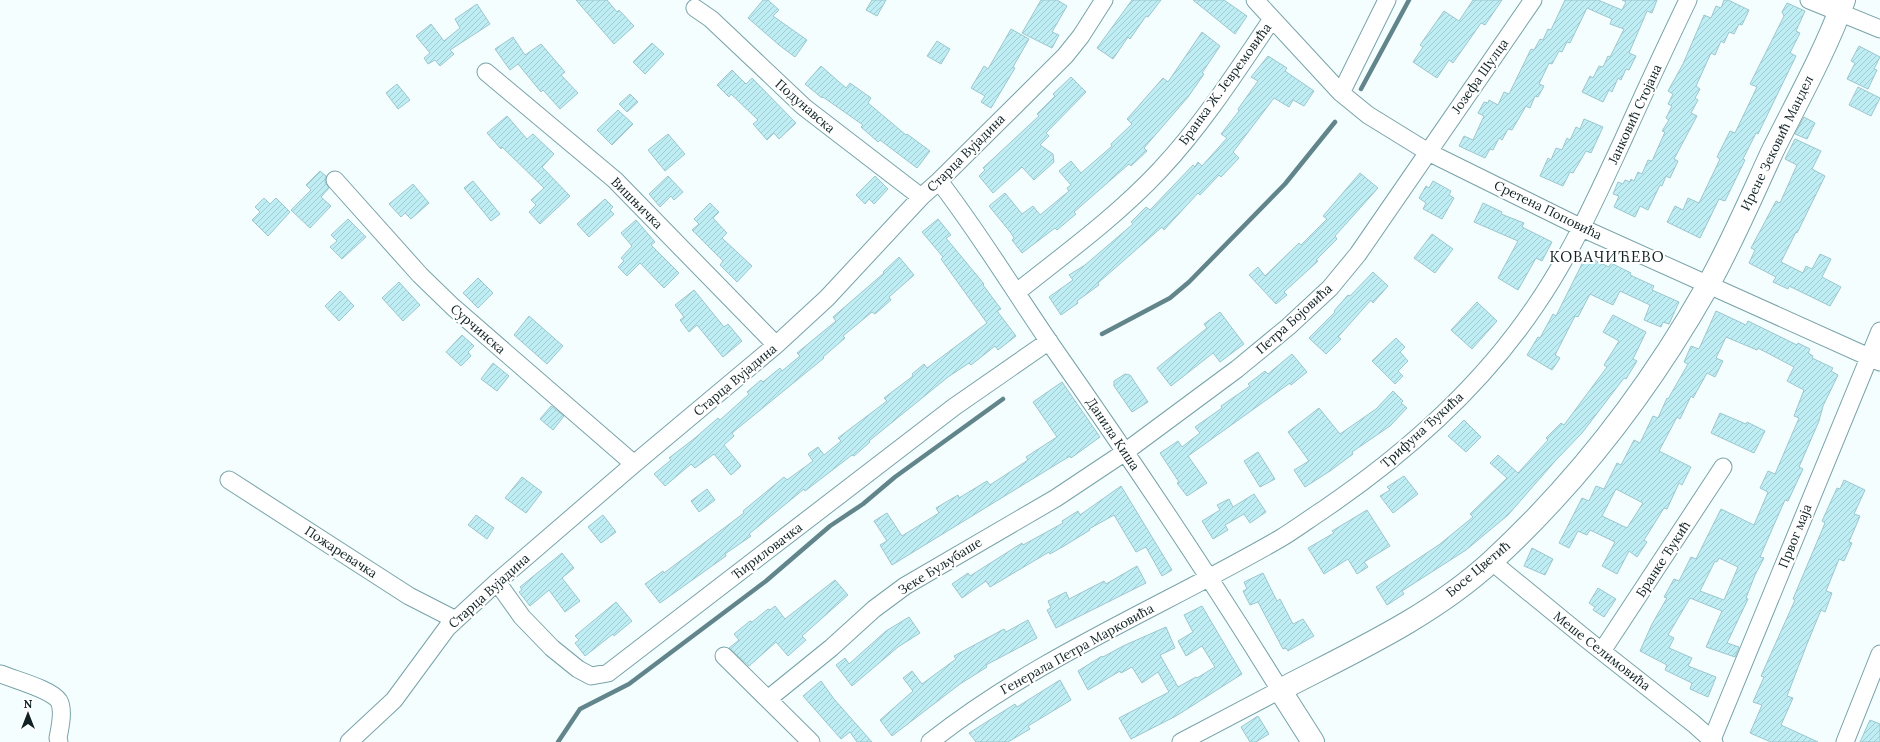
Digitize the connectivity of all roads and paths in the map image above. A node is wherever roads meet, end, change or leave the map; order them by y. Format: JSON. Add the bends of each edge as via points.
{"nodes":[{"id":1,"x":1387,"y":0,"type":"edge"},
{"id":2,"x":1533,"y":0,"type":"edge"},
{"id":3,"x":1688,"y":0,"type":"edge"},
{"id":4,"x":1809,"y":0,"type":"edge"},
{"id":5,"x":1096,"y":2,"type":"edge"},
{"id":6,"x":1842,"y":6,"type":"edge"},
{"id":7,"x":1264,"y":7,"type":"edge"},
{"id":8,"x":695,"y":8,"type":"dead end"},
{"id":9,"x":1880,"y":29,"type":"edge"},
{"id":10,"x":486,"y":72,"type":"dead end"},
{"id":11,"x":1341,"y":93,"type":"junction"},
{"id":12,"x":1428,"y":152,"type":"junction"},
{"id":13,"x":335,"y":180,"type":"dead end"},
{"id":14,"x":940,"y":181,"type":"junction"},
{"id":15,"x":921,"y":197,"type":"junction"},
{"id":16,"x":1582,"y":228,"type":"junction"},
{"id":17,"x":1708,"y":285,"type":"junction"},
{"id":18,"x":1017,"y":292,"type":"junction"},
{"id":19,"x":1880,"y":331,"type":"edge"},
{"id":20,"x":1049,"y":341,"type":"junction"},
{"id":21,"x":776,"y":345,"type":"junction"},
{"id":22,"x":1874,"y":360,"type":"edge"},
{"id":23,"x":1125,"y":452,"type":"junction"},
{"id":24,"x":634,"y":464,"type":"junction"},
{"id":25,"x":1723,"y":467,"type":"dead end"},
{"id":26,"x":229,"y":480,"type":"dead end"},
{"id":27,"x":1491,"y":562,"type":"junction"},
{"id":28,"x":1209,"y":577,"type":"junction"},
{"id":29,"x":497,"y":582,"type":"junction"},
{"id":30,"x":456,"y":620,"type":"junction"},
{"id":31,"x":1602,"y":651,"type":"junction"},
{"id":32,"x":1880,"y":654,"type":"edge"},
{"id":33,"x":724,"y":656,"type":"dead end"},
{"id":34,"x":1,"y":674,"type":"dead end"},
{"id":35,"x":1280,"y":690,"type":"junction"},
{"id":36,"x":768,"y":699,"type":"junction"},
{"id":37,"x":1712,"y":741,"type":"edge"},
{"id":38,"x":60,"y":742,"type":"edge"},
{"id":39,"x":349,"y":742,"type":"edge"},
{"id":40,"x":811,"y":742,"type":"edge"},
{"id":41,"x":930,"y":742,"type":"edge"},
{"id":42,"x":1180,"y":742,"type":"edge"},
{"id":43,"x":1312,"y":742,"type":"edge"},
{"id":44,"x":1845,"y":742,"type":"edge"}],
"edges":[{"from":1,"to":11,"type":"street"},
{"from":2,"to":12,"type":"street","name":"Јозефа Шулца"},
{"from":3,"to":16,"type":"street","name":"Јанковић Стојана"},
{"from":4,"to":6,"type":"street"},
{"from":5,"to":14,"type":"street","name":"Старца Вујадина","via":[[1081,36],[1065,56]]},
{"from":6,"to":9,"type":"street"},
{"from":6,"to":17,"type":"street","name":"Ирене Зековић Мандел"},
{"from":7,"to":11,"type":"street","name":"Сретена Поповића"},
{"from":7,"to":18,"type":"street","name":"Бранка Ж. Јевремовића","via":[[1196,130],[1160,171],[1116,213]]},
{"from":8,"to":15,"type":"street","name":"Подунавска","via":[[711,19],[804,107]]},
{"from":10,"to":21,"type":"street","name":"Вишњичка","via":[[615,180]]},
{"from":11,"to":12,"type":"street","name":"Сретена Поповића","via":[[1368,115]]},
{"from":12,"to":16,"type":"street","name":"Сретена Поповића"},
{"from":12,"to":23,"type":"street","name":"Петра Бојовића","via":[[1363,248],[1330,288],[1237,369]]},
{"from":13,"to":24,"type":"street","name":"Сурчинска","via":[[452,307]]},
{"from":14,"to":15,"type":"street","name":"Старца Вујадина"},
{"from":14,"to":18,"type":"street","name":"Данила Киша","via":[[970,220]]},
{"from":15,"to":21,"type":"street","name":"Старца Вујадина","via":[[832,293]]},
{"from":16,"to":17,"type":"street","name":"Сретена Поповића"},
{"from":16,"to":28,"type":"street","name":"Трифуна Ђукића","via":[[1536,306],[1497,356],[1457,400],[1416,439],[1364,482],[1283,536]]},
{"from":17,"to":22,"type":"street","name":"Сретена Поповића"},
{"from":17,"to":27,"type":"street","name":"Босе Цветић","via":[[1656,371],[1620,422],[1574,478]]},
{"from":18,"to":20,"type":"street","name":"Данила Киша"},
{"from":19,"to":22,"type":"street","name":"Првог маја"},
{"from":20,"to":23,"type":"street","name":"Данила Киша"},
{"from":20,"to":29,"type":"street","name":"Ћириловачка","via":[[954,407],[608,673],[591,676],[552,648],[522,617]]},
{"from":21,"to":24,"type":"street","name":"Старца Вујадина"},
{"from":22,"to":37,"type":"street","name":"Првог маја"},
{"from":23,"to":28,"type":"street","name":"Данила Киша"},
{"from":23,"to":36,"type":"street","name":"Зеке Буљубаше","via":[[1056,498],[904,586]]},
{"from":24,"to":29,"type":"street","name":"Старца Вујадина"},
{"from":25,"to":31,"type":"street","name":"Бранке Ђукић"},
{"from":26,"to":30,"type":"street","name":"Пожаревачка","via":[[409,596]]},
{"from":27,"to":31,"type":"street","name":"Меше Селимовића"},
{"from":27,"to":35,"type":"street","name":"Босе Цветић","via":[[1430,608]]},
{"from":28,"to":35,"type":"street","name":"Данила Киша"},
{"from":28,"to":41,"type":"street","name":"Генерала Петра Марковића","via":[[1066,652],[1020,680]]},
{"from":29,"to":30,"type":"street","name":"Старца Вујадина"},
{"from":30,"to":39,"type":"street","name":"Старца Вујадина","via":[[447,628],[394,700]]},
{"from":31,"to":37,"type":"street","name":"Меше Селимовића"},
{"from":32,"to":44,"type":"street"},
{"from":33,"to":36,"type":"street"},
{"from":34,"to":38,"type":"street","via":[[48,692],[58,700]]},
{"from":35,"to":42,"type":"street","name":"Босе Цветић"},
{"from":35,"to":43,"type":"street"},
{"from":36,"to":40,"type":"street"}]}
